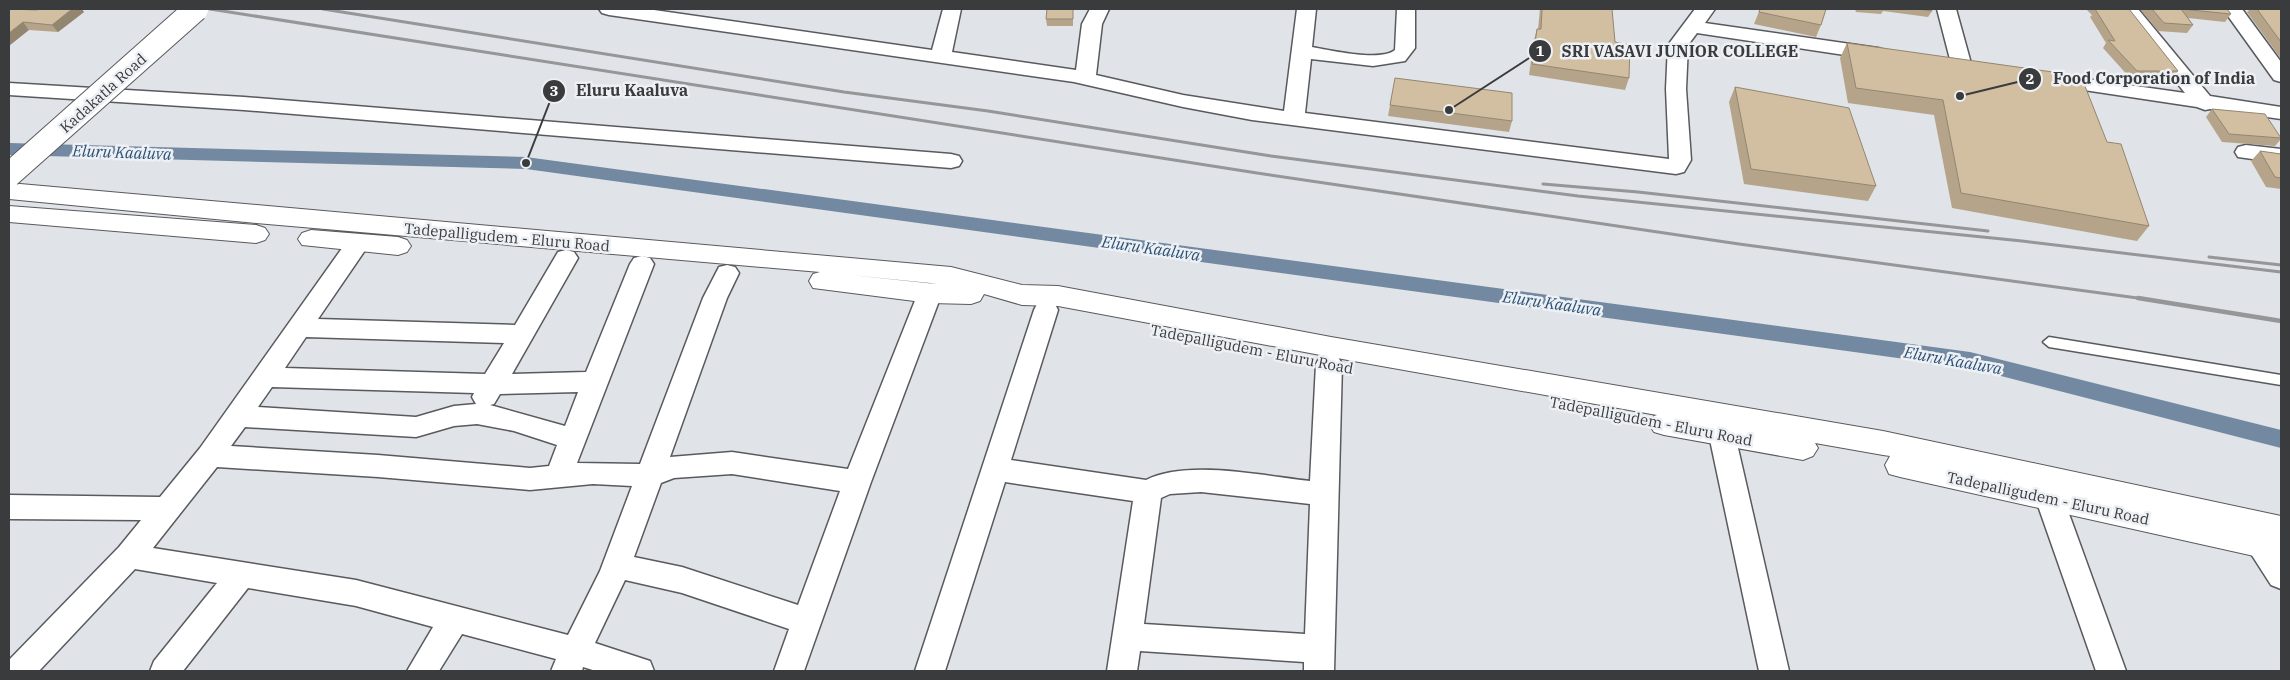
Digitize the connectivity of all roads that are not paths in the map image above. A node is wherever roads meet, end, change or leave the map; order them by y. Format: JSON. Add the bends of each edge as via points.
{"nodes":[{"id":1,"x":196,"y":9,"type":"edge"},
{"id":2,"x":618,"y":9,"type":"edge"},
{"id":3,"x":952,"y":9,"type":"edge"},
{"id":4,"x":1100,"y":9,"type":"edge"},
{"id":5,"x":1306,"y":9,"type":"edge"},
{"id":6,"x":1406,"y":9,"type":"edge"},
{"id":7,"x":1705,"y":9,"type":"edge"},
{"id":8,"x":1946,"y":9,"type":"edge"},
{"id":9,"x":2128,"y":9,"type":"edge"},
{"id":10,"x":2232,"y":9,"type":"edge"},
{"id":11,"x":1693,"y":27,"type":"junction"},
{"id":12,"x":1302,"y":51,"type":"junction"},
{"id":13,"x":941,"y":55,"type":"junction"},
{"id":14,"x":1895,"y":57,"type":"edge"},
{"id":15,"x":1962,"y":67,"type":"edge"},
{"id":16,"x":2281,"y":76,"type":"edge"},
{"id":17,"x":1085,"y":78,"type":"junction"},
{"id":18,"x":2036,"y":78,"type":"edge"},
{"id":19,"x":9,"y":89,"type":"edge"},
{"id":20,"x":2205,"y":104,"type":"junction"},
{"id":21,"x":2281,"y":113,"type":"edge"},
{"id":22,"x":1294,"y":118,"type":"junction"},
{"id":23,"x":2246,"y":152,"type":"dead end"},
{"id":24,"x":2281,"y":156,"type":"edge"},
{"id":25,"x":951,"y":161,"type":"dead end"},
{"id":26,"x":9,"y":175,"type":"edge"},
{"id":27,"x":9,"y":191,"type":"edge"},
{"id":28,"x":9,"y":214,"type":"edge"},
{"id":29,"x":358,"y":243,"type":"junction"},
{"id":30,"x":566,"y":258,"type":"junction"},
{"id":31,"x":642,"y":264,"type":"junction"},
{"id":32,"x":727,"y":272,"type":"junction"},
{"id":33,"x":1004,"y":290,"type":"junction"},
{"id":34,"x":930,"y":293,"type":"junction"},
{"id":35,"x":1046,"y":310,"type":"junction"},
{"id":36,"x":300,"y":328,"type":"junction"},
{"id":37,"x":521,"y":334,"type":"junction"},
{"id":38,"x":2049,"y":342,"type":"dead end"},
{"id":39,"x":1329,"y":364,"type":"junction"},
{"id":40,"x":265,"y":377,"type":"junction"},
{"id":41,"x":2281,"y":380,"type":"edge"},
{"id":42,"x":597,"y":382,"type":"junction"},
{"id":43,"x":493,"y":384,"type":"junction"},
{"id":44,"x":476,"y":414,"type":"junction"},
{"id":45,"x":237,"y":416,"type":"junction"},
{"id":46,"x":1722,"y":435,"type":"junction"},
{"id":47,"x":574,"y":440,"type":"junction"},
{"id":48,"x":210,"y":456,"type":"junction"},
{"id":49,"x":996,"y":469,"type":"junction"},
{"id":50,"x":650,"y":475,"type":"junction"},
{"id":51,"x":558,"y":477,"type":"junction"},
{"id":52,"x":857,"y":482,"type":"junction"},
{"id":53,"x":1148,"y":492,"type":"junction"},
{"id":54,"x":1324,"y":494,"type":"junction"},
{"id":55,"x":2050,"y":500,"type":"junction"},
{"id":56,"x":9,"y":507,"type":"edge"},
{"id":57,"x":167,"y":510,"type":"junction"},
{"id":58,"x":2273,"y":540,"type":"edge"},
{"id":59,"x":130,"y":556,"type":"junction"},
{"id":60,"x":617,"y":566,"type":"junction"},
{"id":61,"x":242,"y":573,"type":"junction"},
{"id":62,"x":2281,"y":576,"type":"edge"},
{"id":63,"x":454,"y":620,"type":"junction"},
{"id":64,"x":808,"y":622,"type":"junction"},
{"id":65,"x":1126,"y":636,"type":"junction"},
{"id":66,"x":1320,"y":660,"type":"edge"},
{"id":67,"x":571,"y":661,"type":"edge"},
{"id":68,"x":19,"y":671,"type":"edge"},
{"id":69,"x":166,"y":671,"type":"edge"},
{"id":70,"x":422,"y":671,"type":"edge"},
{"id":71,"x":639,"y":671,"type":"edge"},
{"id":72,"x":789,"y":671,"type":"edge"},
{"id":73,"x":930,"y":671,"type":"edge"},
{"id":74,"x":1122,"y":671,"type":"edge"},
{"id":75,"x":1774,"y":671,"type":"edge"},
{"id":76,"x":2111,"y":671,"type":"edge"}],
"edges":[{"from":1,"to":26,"type":"main road","name":"Kadakatla Road","bridge":true},
{"from":2,"to":13,"type":"street"},
{"from":3,"to":13,"type":"street"},
{"from":4,"to":17,"type":"street","via":[[1092,24]]},
{"from":5,"to":12,"type":"street"},
{"from":6,"to":12,"type":"street","via":[[1404,52],[1398,58],[1386,61]]},
{"from":7,"to":11,"type":"street"},
{"from":8,"to":15,"type":"street"},
{"from":9,"to":20,"type":"street"},
{"from":10,"to":16,"type":"street"},
{"from":11,"to":14,"type":"street"},
{"from":11,"to":22,"type":"street","via":[[1678,45],[1676,89],[1680,160],[1676,167]]},
{"from":12,"to":22,"type":"street"},
{"from":13,"to":17,"type":"street"},
{"from":17,"to":22,"type":"street","via":[[1183,101]]},
{"from":18,"to":20,"type":"street"},
{"from":19,"to":25,"type":"street","via":[[162,96]]},
{"from":20,"to":21,"type":"street"},
{"from":23,"to":24,"type":"street"},
{"from":27,"to":33,"type":"main road","name":"Tadepalligudem - Eluru Road","via":[[891,269],[951,276]]},
{"from":28,"to":29,"type":"main road","name":"Tadepalligudem - Eluru Road"},
{"from":29,"to":30,"type":"main road","name":"Tadepalligudem - Eluru Road"},
{"from":29,"to":36,"type":"street"},
{"from":30,"to":31,"type":"main road","name":"Tadepalligudem - Eluru Road"},
{"from":30,"to":37,"type":"street"},
{"from":31,"to":32,"type":"main road","name":"Tadepalligudem - Eluru Road"},
{"from":31,"to":42,"type":"street"},
{"from":32,"to":34,"type":"main road","name":"Tadepalligudem - Eluru Road"},
{"from":32,"to":50,"type":"street"},
{"from":33,"to":34,"type":"main road","name":"Tadepalligudem - Eluru Road","via":[[960,295]]},
{"from":33,"to":35,"type":"main road","name":"Tadepalligudem - Eluru Road"},
{"from":33,"to":58,"type":"main road","name":"Tadepalligudem - Eluru Road","via":[[1058,296],[1883,443]]},
{"from":34,"to":52,"type":"street"},
{"from":35,"to":39,"type":"main road","name":"Tadepalligudem - Eluru Road"},
{"from":35,"to":49,"type":"street"},
{"from":36,"to":37,"type":"street"},
{"from":36,"to":40,"type":"street"},
{"from":37,"to":43,"type":"street"},
{"from":38,"to":41,"type":"lane"},
{"from":39,"to":46,"type":"main road","name":"Tadepalligudem - Eluru Road"},
{"from":39,"to":54,"type":"street"},
{"from":40,"to":43,"type":"street"},
{"from":40,"to":45,"type":"street"},
{"from":42,"to":43,"type":"street"},
{"from":42,"to":47,"type":"street"},
{"from":43,"to":44,"type":"street"},
{"from":44,"to":45,"type":"street","via":[[416,427]]},
{"from":44,"to":47,"type":"street","via":[[506,419]]},
{"from":45,"to":48,"type":"street"},
{"from":46,"to":55,"type":"main road","name":"Tadepalligudem - Eluru Road","via":[[1886,462]]},
{"from":46,"to":75,"type":"street"},
{"from":47,"to":51,"type":"street"},
{"from":48,"to":51,"type":"street","via":[[530,479]]},
{"from":48,"to":57,"type":"street"},
{"from":49,"to":53,"type":"street"},
{"from":49,"to":73,"type":"street"},
{"from":50,"to":51,"type":"street","via":[[593,473]]},
{"from":50,"to":52,"type":"street","via":[[673,467],[732,463]]},
{"from":50,"to":60,"type":"street"},
{"from":52,"to":64,"type":"street"},
{"from":53,"to":54,"type":"street","via":[[1166,483],[1201,481]]},
{"from":53,"to":65,"type":"street"},
{"from":54,"to":66,"type":"street"},
{"from":55,"to":58,"type":"main road","name":"Tadepalligudem - Eluru Road"},
{"from":55,"to":76,"type":"street"},
{"from":56,"to":57,"type":"street"},
{"from":57,"to":59,"type":"street"},
{"from":58,"to":62,"type":"street"},
{"from":59,"to":61,"type":"street"},
{"from":59,"to":68,"type":"street"},
{"from":60,"to":64,"type":"street","via":[[682,580]]},
{"from":60,"to":67,"type":"street"},
{"from":61,"to":63,"type":"street","via":[[356,593]]},
{"from":61,"to":69,"type":"street"},
{"from":63,"to":67,"type":"street"},
{"from":63,"to":70,"type":"street"},
{"from":64,"to":72,"type":"street"},
{"from":65,"to":66,"type":"street"},
{"from":65,"to":74,"type":"street"},
{"from":67,"to":71,"type":"street"}]}
